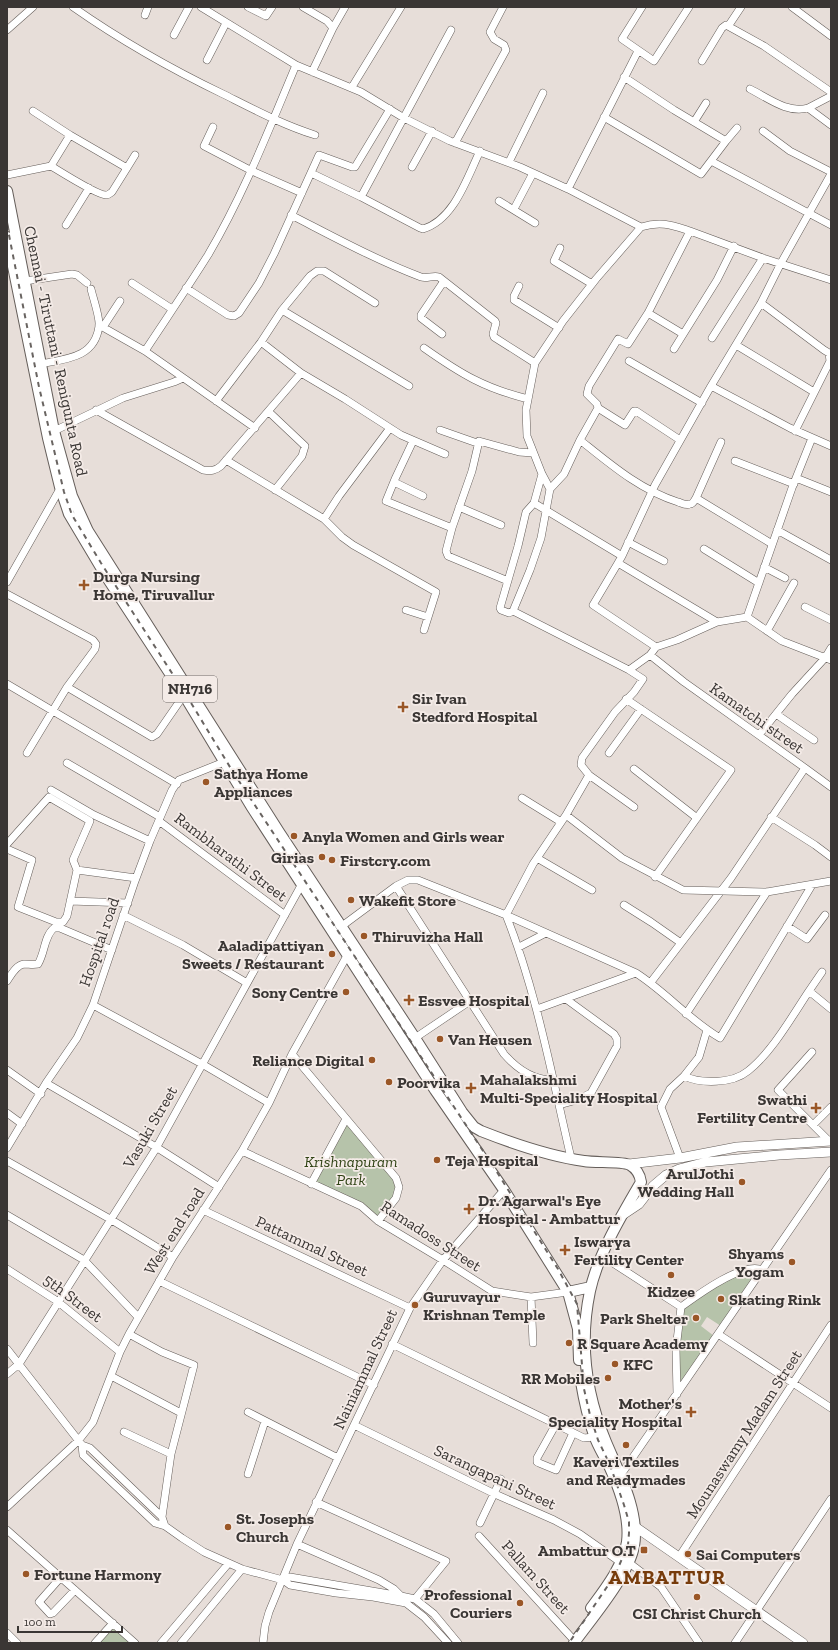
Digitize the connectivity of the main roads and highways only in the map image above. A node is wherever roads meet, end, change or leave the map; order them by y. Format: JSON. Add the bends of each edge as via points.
{"nodes":[{"id":1,"x":7,"y":191,"type":"edge"},
{"id":2,"x":7,"y":237,"type":"edge"},
{"id":3,"x":64,"y":486,"type":"junction"},
{"id":4,"x":305,"y":880,"type":"junction"},
{"id":5,"x":353,"y":952,"type":"junction"},
{"id":6,"x":489,"y":1134,"type":"junction"},
{"id":7,"x":830,"y":1141,"type":"edge"},
{"id":8,"x":831,"y":1152,"type":"edge"},
{"id":9,"x":483,"y":1158,"type":"junction"},
{"id":10,"x":629,"y":1164,"type":"junction"},
{"id":11,"x":624,"y":1214,"type":"junction"},
{"id":12,"x":591,"y":1287,"type":"junction"},
{"id":13,"x":568,"y":1292,"type":"junction"},
{"id":14,"x":634,"y":1526,"type":"junction"},
{"id":15,"x":624,"y":1562,"type":"junction"},
{"id":16,"x":573,"y":1641,"type":"edge"},
{"id":17,"x":803,"y":1643,"type":"edge"}],
"edges":[{"from":1,"to":3,"type":"highway","name":"Chennai - Tiruttani - Renigunta Road","number":"NH716"},
{"from":2,"to":3,"type":"highway","name":"Chennai - Tiruttani - Renigunta Road","number":"NH716","via":[[33,370]]},
{"from":3,"to":4,"type":"highway","name":"Chennai - Tiruttani - Renigunta Road","number":"NH716","via":[[72,496],[88,531],[279,832]]},
{"from":3,"to":4,"type":"highway","name":"Chennai - Tiruttani - Renigunta Road","number":"NH716","via":[[69,514],[106,576],[184,695],[224,762]]},
{"from":4,"to":5,"type":"highway","name":"Chennai - Tiruttani - Renigunta Road","number":"NH716"},
{"from":4,"to":5,"type":"highway","name":"Chennai - Tiruttani - Renigunta Road","number":"NH716","via":[[342,926]]},
{"from":5,"to":6,"type":"highway","name":"Chennai - Tiruttani - Renigunta Road","number":"NH716","via":[[415,1038],[462,1112],[474,1126]]},
{"from":5,"to":9,"type":"highway","name":"Chennai - Tiruttani - Renigunta Road","number":"NH716","via":[[435,1090]]},
{"from":6,"to":9,"type":"highway","via":[[482,1138]]},
{"from":6,"to":10,"type":"highway","number":"NH716","via":[[531,1150],[585,1161]]},
{"from":7,"to":10,"type":"main road","via":[[737,1147],[680,1158]]},
{"from":8,"to":11,"type":"main road","via":[[706,1162],[678,1169],[657,1182],[638,1204]]},
{"from":9,"to":13,"type":"highway","name":"Chennai - Tiruttani - Renigunta Road","number":"NH716"},
{"from":10,"to":11,"type":"highway","number":"NH716","via":[[640,1175],[641,1182]]},
{"from":11,"to":12,"type":"highway","number":"NH716","via":[[602,1256]]},
{"from":12,"to":13,"type":"highway"},
{"from":12,"to":14,"type":"highway","name":"Chennai - Tiruttani - Renigunta Road","number":"NH716","via":[[585,1330],[587,1383],[634,1518]]},
{"from":13,"to":15,"type":"highway","name":"Chennai - Tiruttani - Renigunta Road","number":"NH716","via":[[578,1329],[581,1382],[586,1410],[594,1437],[611,1470],[627,1521]]},
{"from":14,"to":15,"type":"highway","name":"Chennai - Tiruttani - Renigunta Road","number":"NH716","via":[[634,1546]]},
{"from":14,"to":17,"type":"main road"},
{"from":15,"to":16,"type":"highway","name":"Chennai - Tiruttani - Renigunta Road","number":"NH716","via":[[608,1597]]}]}
